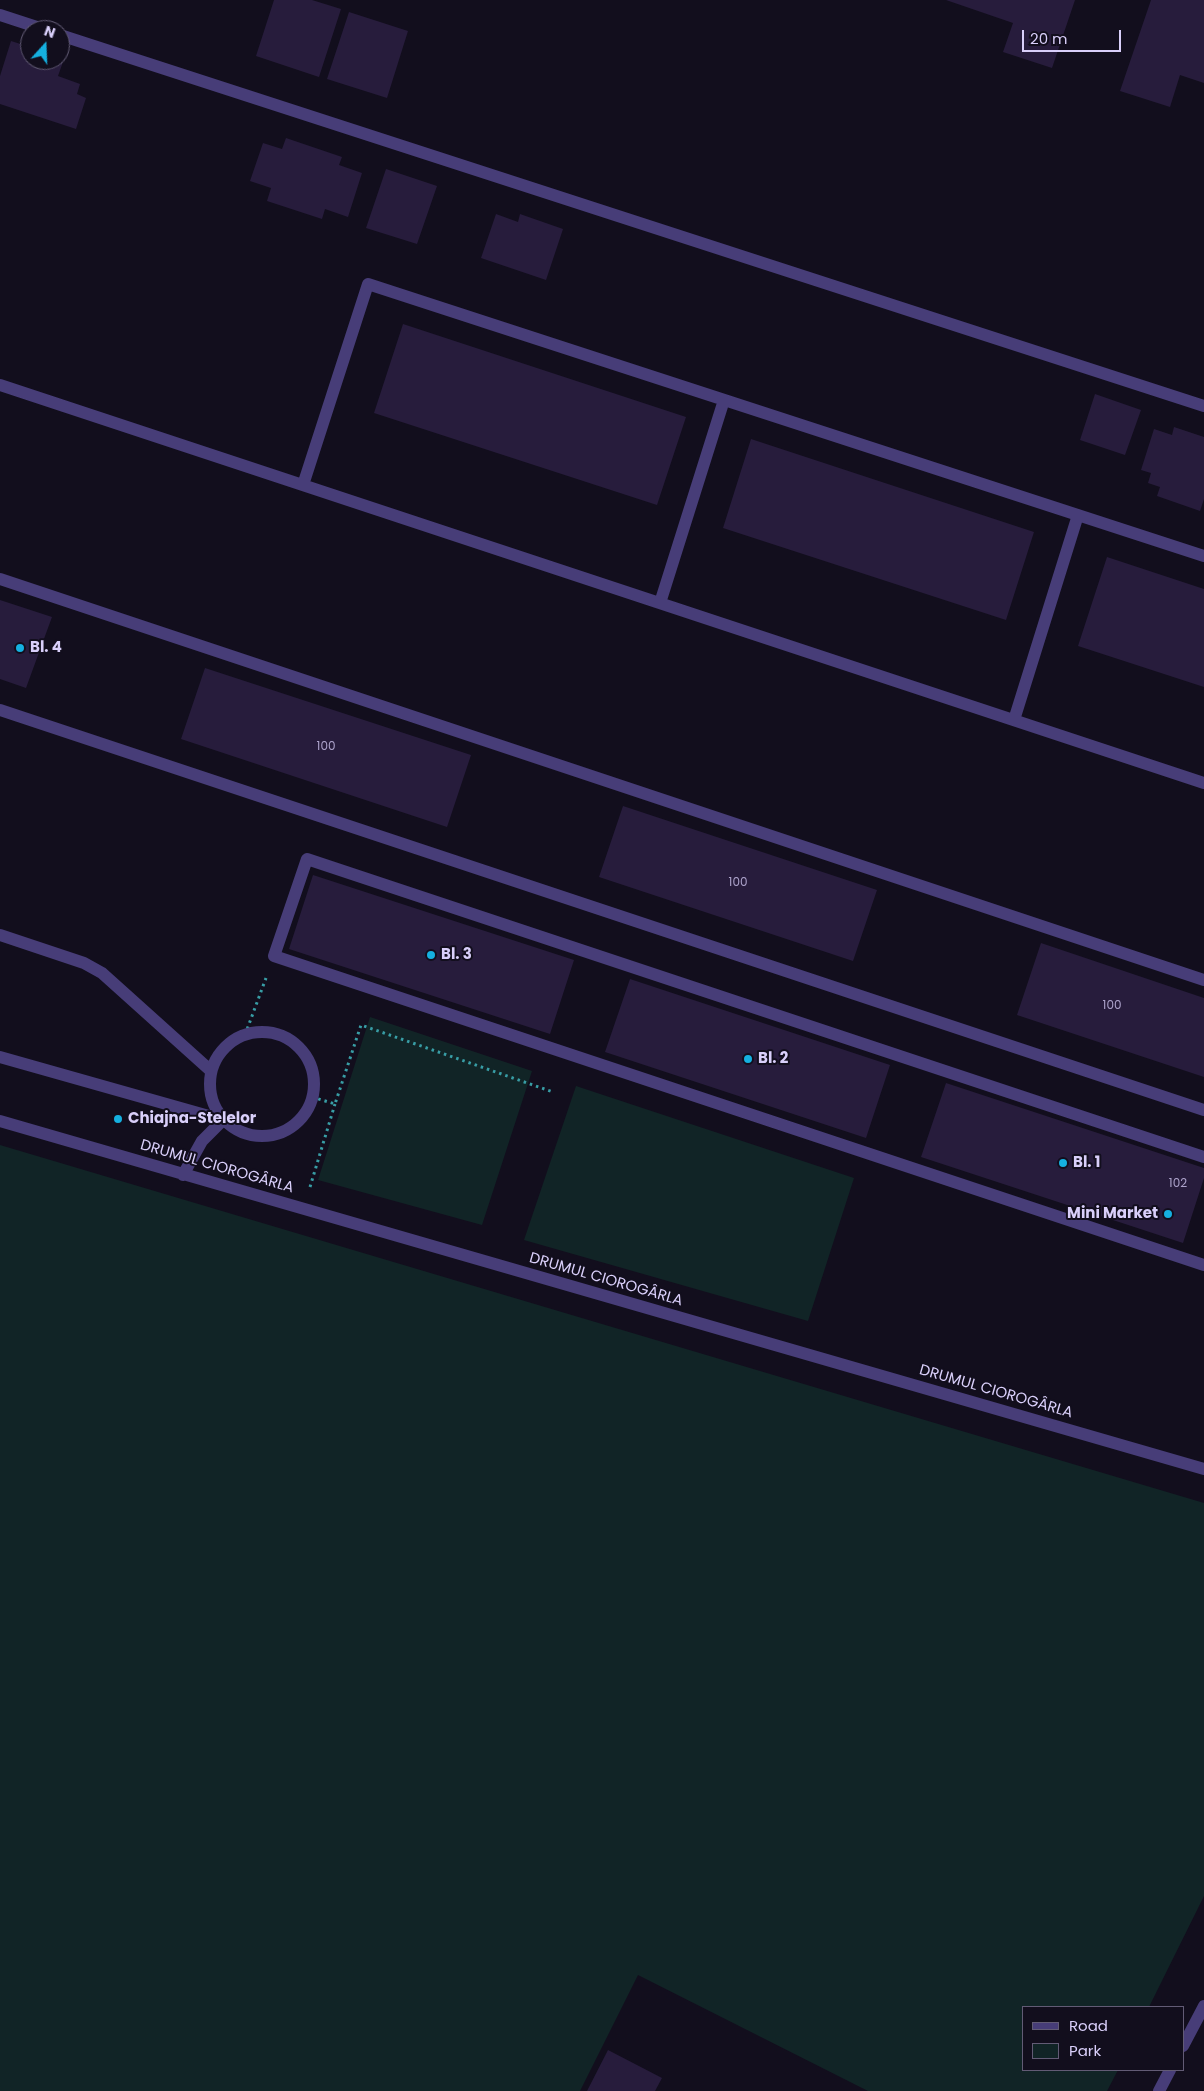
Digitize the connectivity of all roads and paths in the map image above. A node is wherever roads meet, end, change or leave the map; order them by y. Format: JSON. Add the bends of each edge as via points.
{"nodes":[{"id":1,"x":0,"y":15,"type":"edge"},
{"id":2,"x":20,"y":22,"type":"edge"},
{"id":3,"x":70,"y":38,"type":"edge"},
{"id":4,"x":0,"y":385,"type":"edge"},
{"id":5,"x":724,"y":400,"type":"junction"},
{"id":6,"x":1204,"y":406,"type":"edge"},
{"id":7,"x":303,"y":485,"type":"junction"},
{"id":8,"x":1078,"y":515,"type":"junction"},
{"id":9,"x":1204,"y":556,"type":"edge"},
{"id":10,"x":0,"y":579,"type":"edge"},
{"id":11,"x":660,"y":604,"type":"junction"},
{"id":12,"x":0,"y":710,"type":"edge"},
{"id":13,"x":1014,"y":720,"type":"junction"},
{"id":14,"x":1204,"y":783,"type":"edge"},
{"id":15,"x":0,"y":935,"type":"edge"},
{"id":16,"x":274,"y":956,"type":"junction"},
{"id":17,"x":1204,"y":980,"type":"edge"},
{"id":18,"x":245,"y":1035,"type":"junction"},
{"id":19,"x":0,"y":1057,"type":"edge"},
{"id":20,"x":211,"y":1071,"type":"junction"},
{"id":21,"x":553,"y":1092,"type":"dead end"},
{"id":22,"x":312,"y":1096,"type":"junction"},
{"id":23,"x":335,"y":1104,"type":"junction"},
{"id":24,"x":1204,"y":1110,"type":"edge"},
{"id":25,"x":223,"y":1120,"type":"junction"},
{"id":26,"x":0,"y":1122,"type":"edge"},
{"id":27,"x":1204,"y":1157,"type":"edge"},
{"id":28,"x":183,"y":1175,"type":"junction"},
{"id":29,"x":303,"y":1209,"type":"junction"},
{"id":30,"x":1204,"y":1265,"type":"edge"},
{"id":31,"x":1204,"y":1469,"type":"edge"},
{"id":32,"x":1204,"y":2006,"type":"edge"},
{"id":33,"x":1184,"y":2044,"type":"edge"},
{"id":34,"x":1169,"y":2071,"type":"edge"},
{"id":35,"x":1159,"y":2091,"type":"edge"}],
"edges":[{"from":1,"to":2,"type":"street"},
{"from":3,"to":6,"type":"street"},
{"from":4,"to":7,"type":"street"},
{"from":5,"to":7,"type":"street","via":[[368,284]]},
{"from":5,"to":8,"type":"street"},
{"from":5,"to":11,"type":"street"},
{"from":7,"to":11,"type":"street"},
{"from":8,"to":9,"type":"street"},
{"from":8,"to":13,"type":"street"},
{"from":10,"to":17,"type":"street"},
{"from":11,"to":13,"type":"street"},
{"from":12,"to":24,"type":"street"},
{"from":13,"to":14,"type":"street"},
{"from":15,"to":20,"type":"street","via":[[84,963],[102,973]]},
{"from":16,"to":18,"type":"path"},
{"from":16,"to":27,"type":"street","via":[[307,859]]},
{"from":16,"to":30,"type":"street"},
{"from":18,"to":20,"type":"street","via":[[230,1043],[218,1056]]},
{"from":18,"to":22,"type":"street","via":[[262,1032],[279,1035],[294,1043],[306,1056],[313,1072]]},
{"from":19,"to":25,"type":"street"},
{"from":20,"to":25,"type":"street","via":[[211,1097]]},
{"from":21,"to":23,"type":"path","via":[[361,1024]]},
{"from":22,"to":23,"type":"path"},
{"from":22,"to":25,"type":"street","via":[[310,1106],[300,1120],[287,1131],[270,1136],[253,1136]]},
{"from":23,"to":29,"type":"path"},
{"from":25,"to":28,"type":"street","via":[[202,1141]]},
{"from":26,"to":28,"type":"street","name":"DRUMUL CIOROGÂRLA"},
{"from":28,"to":29,"type":"street","name":"DRUMUL CIOROGÂRLA"},
{"from":29,"to":31,"type":"street","name":"DRUMUL CIOROGÂRLA"},
{"from":32,"to":33,"type":"street"},
{"from":34,"to":35,"type":"street"}]}
